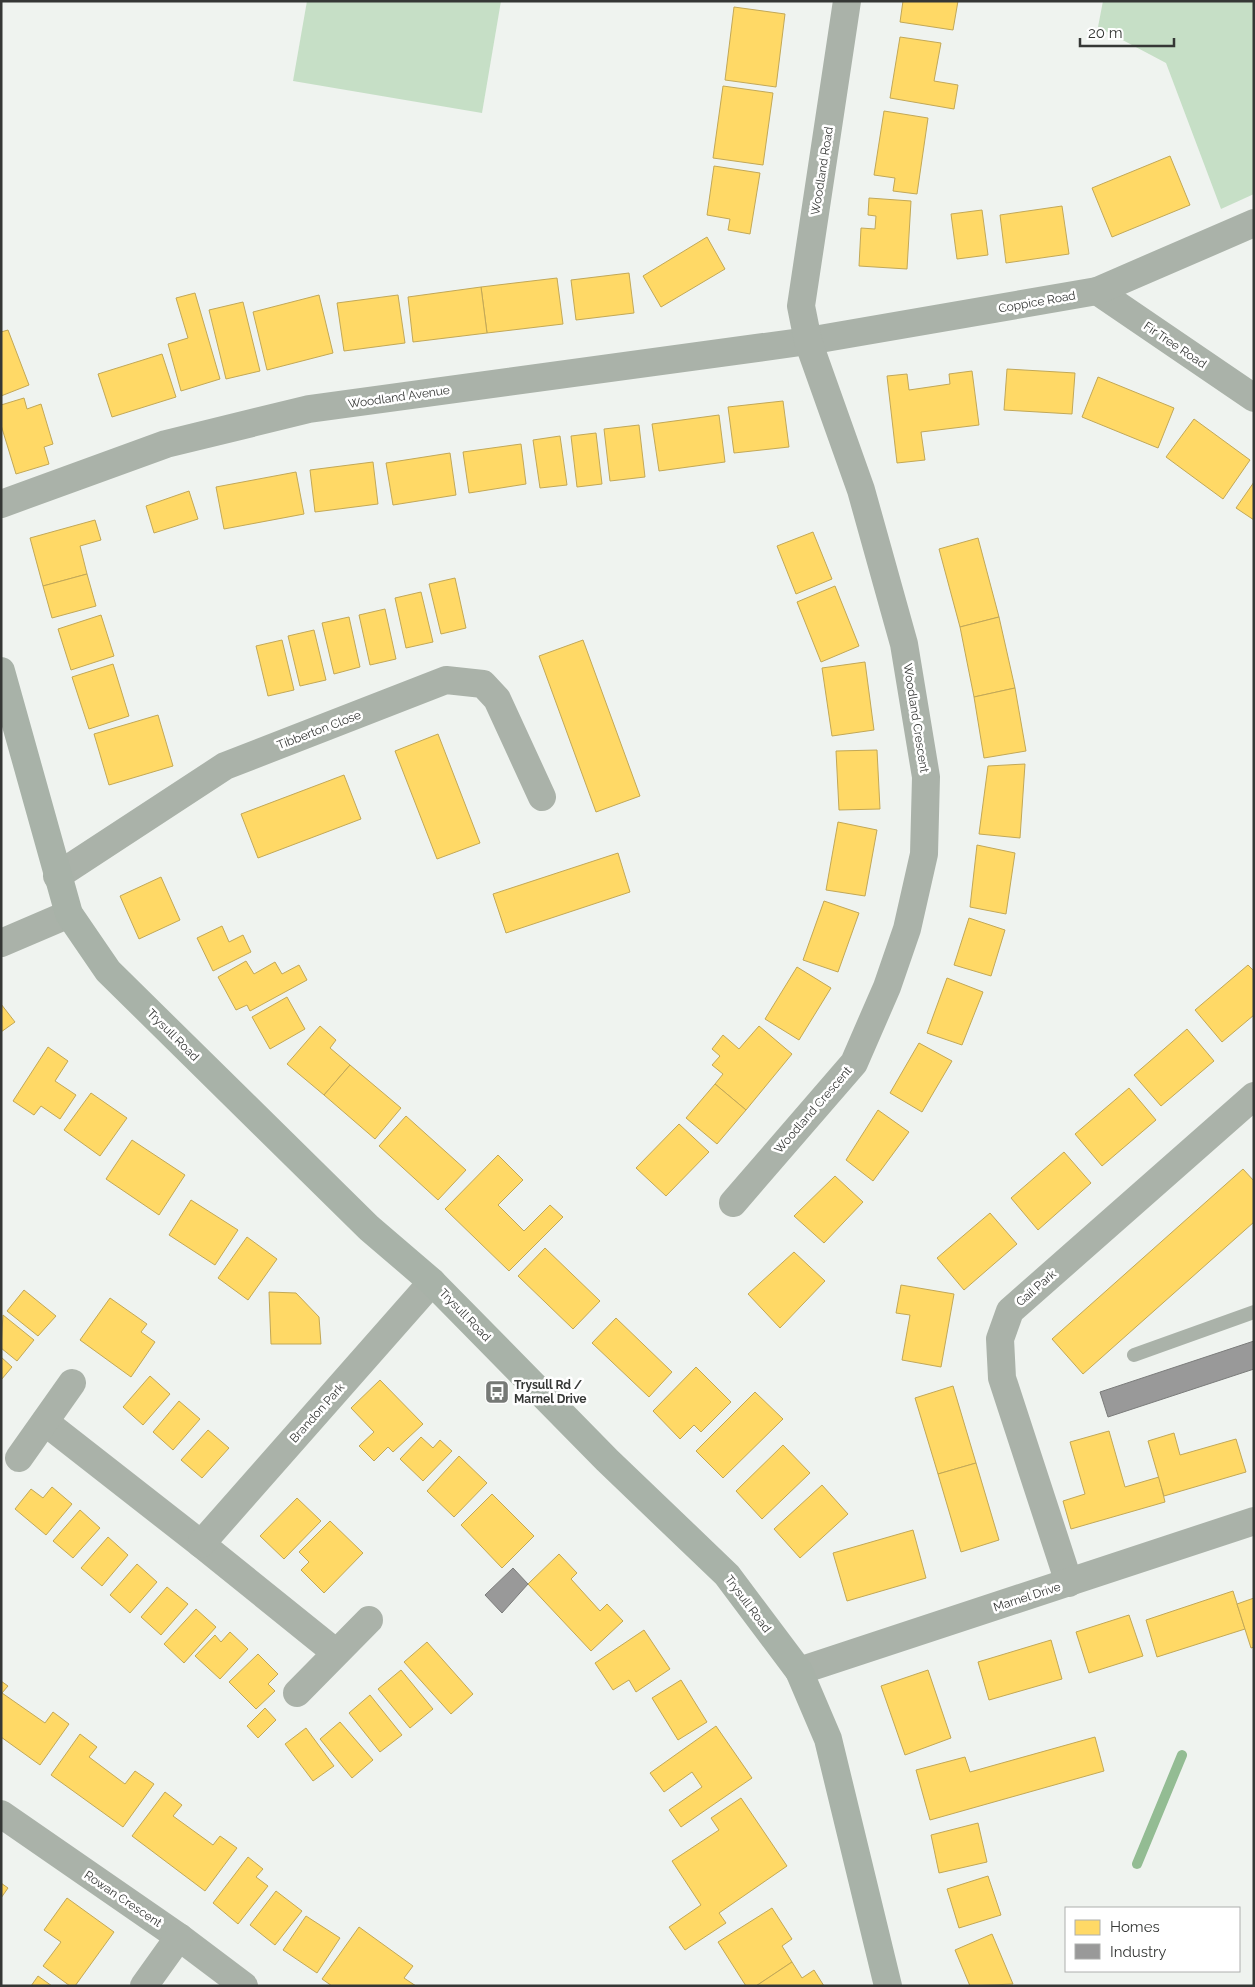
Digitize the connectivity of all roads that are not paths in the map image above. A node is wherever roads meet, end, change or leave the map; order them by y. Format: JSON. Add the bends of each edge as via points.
{"nodes":[{"id":1,"x":848,"y":1,"type":"edge"},
{"id":2,"x":1254,"y":223,"type":"edge"},
{"id":3,"x":1097,"y":291,"type":"junction"},
{"id":4,"x":808,"y":341,"type":"junction"},
{"id":5,"x":1254,"y":398,"type":"edge"},
{"id":6,"x":1,"y":504,"type":"edge"},
{"id":7,"x":1,"y":671,"type":"edge"},
{"id":8,"x":542,"y":797,"type":"dead end"},
{"id":9,"x":57,"y":876,"type":"junction"},
{"id":10,"x":69,"y":914,"type":"junction"},
{"id":11,"x":1,"y":943,"type":"edge"},
{"id":12,"x":1254,"y":1096,"type":"edge"},
{"id":13,"x":733,"y":1202,"type":"dead end"},
{"id":14,"x":432,"y":1282,"type":"junction"},
{"id":15,"x":1254,"y":1312,"type":"edge"},
{"id":16,"x":1134,"y":1355,"type":"dead end"},
{"id":17,"x":72,"y":1383,"type":"dead end"},
{"id":18,"x":45,"y":1422,"type":"junction"},
{"id":19,"x":19,"y":1458,"type":"dead end"},
{"id":20,"x":1254,"y":1521,"type":"edge"},
{"id":21,"x":201,"y":1544,"type":"junction"},
{"id":22,"x":1069,"y":1583,"type":"junction"},
{"id":23,"x":369,"y":1620,"type":"dead end"},
{"id":24,"x":335,"y":1652,"type":"junction"},
{"id":25,"x":799,"y":1671,"type":"junction"},
{"id":26,"x":297,"y":1693,"type":"dead end"},
{"id":27,"x":1,"y":1814,"type":"edge"},
{"id":28,"x":179,"y":1937,"type":"junction"},
{"id":29,"x":144,"y":1986,"type":"edge"},
{"id":30,"x":244,"y":1986,"type":"edge"},
{"id":31,"x":888,"y":1986,"type":"edge"}],
"edges":[{"from":1,"to":4,"type":"street","name":"Woodland Road","via":[[801,306]]},
{"from":2,"to":3,"type":"street","name":"Coppice Road"},
{"from":3,"to":4,"type":"street","name":"Coppice Road"},
{"from":3,"to":5,"type":"street","name":"Fir Tree Road"},
{"from":4,"to":6,"type":"street","name":"Woodland Avenue","via":[[308,409],[166,444]]},
{"from":4,"to":13,"type":"street","name":"Woodland Crescent","via":[[861,490],[904,644],[926,777],[924,854],[907,929],[887,987],[854,1063]]},
{"from":7,"to":9,"type":"street","name":"Trysull Road"},
{"from":8,"to":9,"type":"street","name":"Tibberton Close","via":[[497,699],[484,684],[446,680],[225,766]]},
{"from":9,"to":10,"type":"street","name":"Trysull Road"},
{"from":10,"to":11,"type":"street"},
{"from":10,"to":14,"type":"street","name":"Trysull Road","via":[[108,971],[369,1228]]},
{"from":12,"to":22,"type":"street","name":"Gail Park","via":[[1010,1311],[1000,1339],[1002,1378]]},
{"from":14,"to":21,"type":"street","name":"Brandon Park"},
{"from":14,"to":25,"type":"street","name":"Trysull Road","via":[[607,1460],[728,1575]]},
{"from":15,"to":16,"type":"lane"},
{"from":17,"to":18,"type":"street"},
{"from":18,"to":19,"type":"street"},
{"from":18,"to":21,"type":"street"},
{"from":20,"to":22,"type":"street","name":"Marnel Drive"},
{"from":21,"to":24,"type":"street"},
{"from":22,"to":25,"type":"street","name":"Marnel Drive"},
{"from":23,"to":24,"type":"street"},
{"from":24,"to":26,"type":"street"},
{"from":25,"to":31,"type":"street","name":"Trysull Road","via":[[828,1739]]},
{"from":27,"to":28,"type":"street","name":"Rowan Crescent"},
{"from":28,"to":29,"type":"street"},
{"from":28,"to":30,"type":"street","name":"Rowan Crescent"}]}
